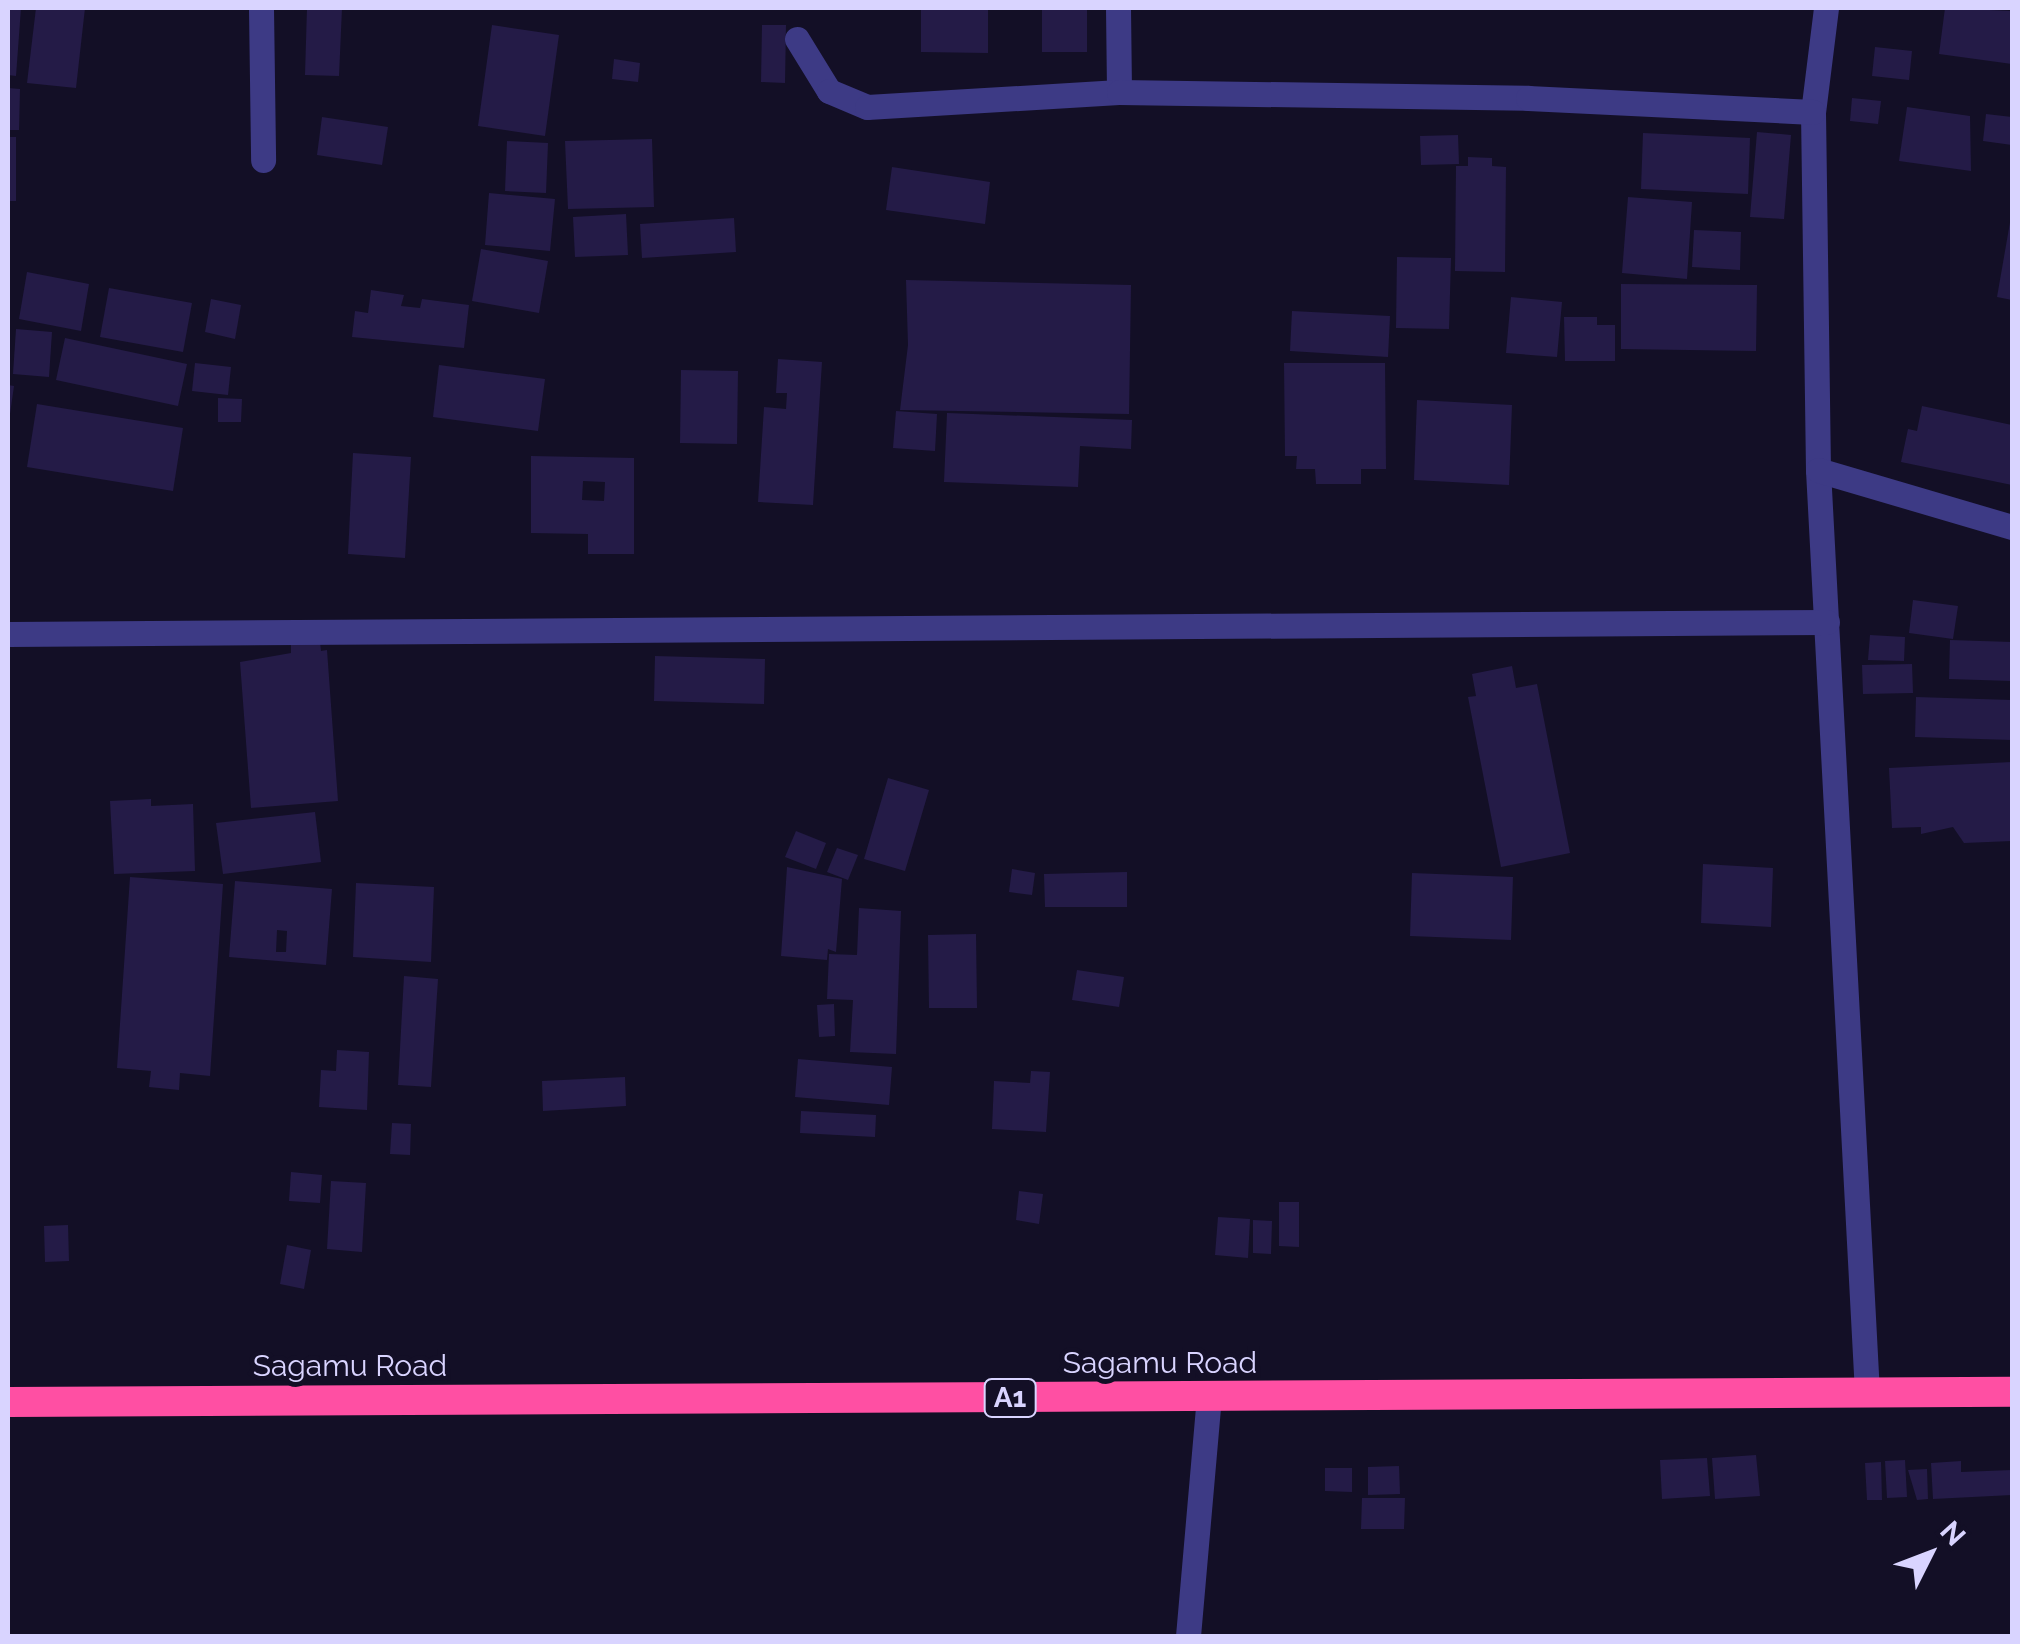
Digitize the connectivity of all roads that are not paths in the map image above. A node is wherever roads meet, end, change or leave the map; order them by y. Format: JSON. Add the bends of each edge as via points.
{"nodes":[{"id":1,"x":262,"y":8,"type":"edge"},
{"id":2,"x":1118,"y":8,"type":"edge"},
{"id":3,"x":1826,"y":8,"type":"edge"},
{"id":4,"x":796,"y":39,"type":"dead end"},
{"id":5,"x":1119,"y":92,"type":"junction"},
{"id":6,"x":1813,"y":112,"type":"junction"},
{"id":7,"x":263,"y":160,"type":"dead end"},
{"id":8,"x":1818,"y":470,"type":"junction"},
{"id":9,"x":2012,"y":527,"type":"edge"},
{"id":10,"x":1827,"y":622,"type":"junction"},
{"id":11,"x":8,"y":634,"type":"edge"},
{"id":12,"x":2012,"y":1392,"type":"edge"},
{"id":13,"x":1867,"y":1394,"type":"junction"},
{"id":14,"x":1209,"y":1398,"type":"junction"},
{"id":15,"x":8,"y":1402,"type":"edge"},
{"id":16,"x":1188,"y":1636,"type":"edge"}],
"edges":[{"from":1,"to":7,"type":"street"},
{"from":2,"to":5,"type":"street"},
{"from":3,"to":6,"type":"street"},
{"from":4,"to":5,"type":"street","via":[[828,91],[867,108]]},
{"from":5,"to":6,"type":"street","via":[[1528,98]]},
{"from":6,"to":8,"type":"street"},
{"from":8,"to":9,"type":"street"},
{"from":8,"to":10,"type":"street"},
{"from":10,"to":11,"type":"street"},
{"from":10,"to":13,"type":"street"},
{"from":12,"to":13,"type":"highway","name":"Sagamu Road","number":"A1"},
{"from":13,"to":14,"type":"highway","name":"Sagamu Road","number":"A1"},
{"from":14,"to":15,"type":"highway","name":"Sagamu Road","number":"A1"},
{"from":14,"to":16,"type":"street"}]}
